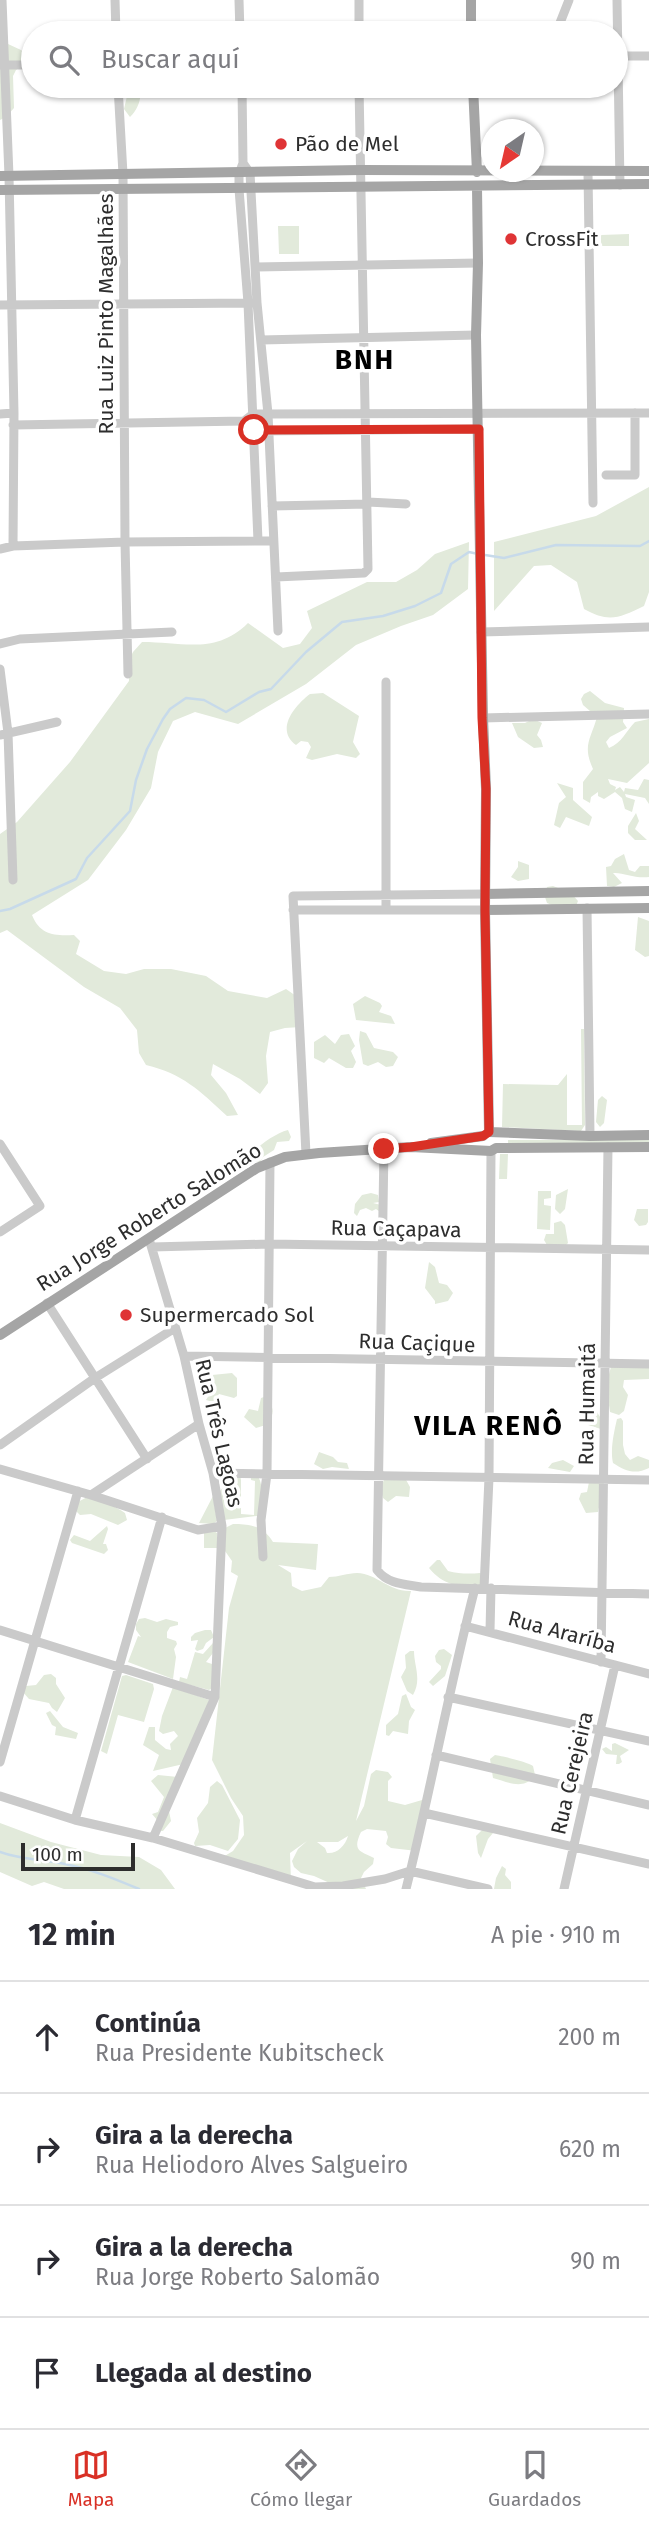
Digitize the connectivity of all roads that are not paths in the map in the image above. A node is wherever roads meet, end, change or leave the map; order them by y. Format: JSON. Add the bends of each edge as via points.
{"nodes":[{"id":1,"x":2,"y":0,"type":"edge"},
{"id":2,"x":115,"y":0,"type":"edge"},
{"id":3,"x":239,"y":0,"type":"edge"},
{"id":4,"x":359,"y":0,"type":"edge"},
{"id":5,"x":471,"y":0,"type":"edge"},
{"id":6,"x":569,"y":0,"type":"edge"},
{"id":7,"x":617,"y":0,"type":"edge"},
{"id":8,"x":116,"y":21,"type":"edge"},
{"id":9,"x":240,"y":21,"type":"edge"},
{"id":10,"x":359,"y":21,"type":"edge"},
{"id":11,"x":471,"y":21,"type":"edge"},
{"id":12,"x":561,"y":21,"type":"edge"},
{"id":13,"x":617,"y":21,"type":"edge"},
{"id":14,"x":628,"y":56,"type":"edge"},
{"id":15,"x":649,"y":56,"type":"edge"},
{"id":16,"x":1,"y":65,"type":"edge"},
{"id":17,"x":21,"y":65,"type":"edge"},
{"id":18,"x":119,"y":98,"type":"edge"},
{"id":19,"x":242,"y":98,"type":"edge"},
{"id":20,"x":359,"y":98,"type":"edge"},
{"id":21,"x":474,"y":98,"type":"edge"},
{"id":22,"x":617,"y":98,"type":"edge"},
{"id":23,"x":244,"y":170,"type":"junction"},
{"id":24,"x":360,"y":170,"type":"junction"},
{"id":25,"x":477,"y":172,"type":"junction"},
{"id":26,"x":618,"y":172,"type":"junction"},
{"id":27,"x":649,"y":172,"type":"edge"},
{"id":28,"x":588,"y":173,"type":"junction"},
{"id":29,"x":123,"y":174,"type":"junction"},
{"id":30,"x":4,"y":176,"type":"edge"},
{"id":31,"x":649,"y":184,"type":"edge"},
{"id":32,"x":620,"y":185,"type":"junction"},
{"id":33,"x":361,"y":186,"type":"junction"},
{"id":34,"x":589,"y":186,"type":"junction"},
{"id":35,"x":477,"y":187,"type":"junction"},
{"id":36,"x":124,"y":188,"type":"junction"},
{"id":37,"x":245,"y":188,"type":"junction"},
{"id":38,"x":4,"y":190,"type":"edge"},
{"id":39,"x":478,"y":263,"type":"junction"},
{"id":40,"x":363,"y":265,"type":"junction"},
{"id":41,"x":256,"y":267,"type":"junction"},
{"id":42,"x":252,"y":303,"type":"junction"},
{"id":43,"x":5,"y":304,"type":"edge"},
{"id":44,"x":122,"y":305,"type":"junction"},
{"id":45,"x":476,"y":335,"type":"junction"},
{"id":46,"x":364,"y":337,"type":"junction"},
{"id":47,"x":261,"y":340,"type":"junction"},
{"id":48,"x":367,"y":412,"type":"junction"},
{"id":49,"x":479,"y":412,"type":"junction"},
{"id":50,"x":14,"y":413,"type":"junction"},
{"id":51,"x":635,"y":413,"type":"junction"},
{"id":52,"x":649,"y":413,"type":"edge"},
{"id":53,"x":0,"y":414,"type":"edge"},
{"id":54,"x":253,"y":414,"type":"junction"},
{"id":55,"x":268,"y":414,"type":"junction"},
{"id":56,"x":592,"y":414,"type":"junction"},
{"id":57,"x":244,"y":421,"type":"junction"},
{"id":58,"x":124,"y":422,"type":"junction"},
{"id":59,"x":13,"y":425,"type":"junction"},
{"id":60,"x":367,"y":428,"type":"junction"},
{"id":61,"x":479,"y":429,"type":"junction"},
{"id":62,"x":254,"y":430,"type":"junction"},
{"id":63,"x":269,"y":430,"type":"junction"},
{"id":64,"x":606,"y":475,"type":"dead end"},
{"id":65,"x":368,"y":503,"type":"junction"},
{"id":66,"x":406,"y":503,"type":"dead end"},
{"id":67,"x":593,"y":503,"type":"dead end"},
{"id":68,"x":272,"y":506,"type":"junction"},
{"id":69,"x":258,"y":541,"type":"junction"},
{"id":70,"x":272,"y":541,"type":"junction"},
{"id":71,"x":125,"y":542,"type":"junction"},
{"id":72,"x":13,"y":547,"type":"junction"},
{"id":73,"x":0,"y":549,"type":"edge"},
{"id":74,"x":276,"y":577,"type":"junction"},
{"id":75,"x":649,"y":627,"type":"edge"},
{"id":76,"x":278,"y":631,"type":"dead end"},
{"id":77,"x":172,"y":632,"type":"dead end"},
{"id":78,"x":481,"y":632,"type":"junction"},
{"id":79,"x":127,"y":635,"type":"junction"},
{"id":80,"x":0,"y":644,"type":"edge"},
{"id":81,"x":0,"y":669,"type":"edge"},
{"id":82,"x":128,"y":674,"type":"dead end"},
{"id":83,"x":386,"y":682,"type":"dead end"},
{"id":84,"x":649,"y":714,"type":"edge"},
{"id":85,"x":482,"y":718,"type":"junction"},
{"id":86,"x":57,"y":722,"type":"dead end"},
{"id":87,"x":4,"y":734,"type":"edge"},
{"id":88,"x":13,"y":880,"type":"dead end"},
{"id":89,"x":649,"y":891,"type":"edge"},
{"id":90,"x":485,"y":894,"type":"junction"},
{"id":91,"x":386,"y":896,"type":"junction"},
{"id":92,"x":386,"y":908,"type":"junction"},
{"id":93,"x":587,"y":908,"type":"junction"},
{"id":94,"x":649,"y":908,"type":"edge"},
{"id":95,"x":293,"y":910,"type":"junction"},
{"id":96,"x":485,"y":910,"type":"junction"},
{"id":97,"x":489,"y":1134,"type":"junction"},
{"id":98,"x":649,"y":1135,"type":"edge"},
{"id":99,"x":590,"y":1136,"type":"junction"},
{"id":100,"x":411,"y":1147,"type":"junction"},
{"id":101,"x":608,"y":1147,"type":"junction"},
{"id":102,"x":649,"y":1147,"type":"edge"},
{"id":103,"x":384,"y":1149,"type":"junction"},
{"id":104,"x":491,"y":1149,"type":"junction"},
{"id":105,"x":1,"y":1150,"type":"edge"},
{"id":106,"x":306,"y":1154,"type":"junction"},
{"id":107,"x":270,"y":1162,"type":"junction"},
{"id":108,"x":0,"y":1232,"type":"edge"},
{"id":109,"x":151,"y":1243,"type":"junction"},
{"id":110,"x":270,"y":1244,"type":"junction"},
{"id":111,"x":382,"y":1246,"type":"junction"},
{"id":112,"x":491,"y":1247,"type":"junction"},
{"id":113,"x":606,"y":1249,"type":"junction"},
{"id":114,"x":649,"y":1250,"type":"edge"},
{"id":115,"x":47,"y":1303,"type":"junction"},
{"id":116,"x":175,"y":1328,"type":"junction"},
{"id":117,"x":0,"y":1335,"type":"edge"},
{"id":118,"x":184,"y":1356,"type":"junction"},
{"id":119,"x":268,"y":1357,"type":"junction"},
{"id":120,"x":382,"y":1359,"type":"junction"},
{"id":121,"x":489,"y":1363,"type":"junction"},
{"id":122,"x":605,"y":1364,"type":"junction"},
{"id":123,"x":649,"y":1364,"type":"edge"},
{"id":124,"x":96,"y":1378,"type":"junction"},
{"id":125,"x":199,"y":1424,"type":"junction"},
{"id":126,"x":0,"y":1445,"type":"edge"},
{"id":127,"x":147,"y":1459,"type":"junction"},
{"id":128,"x":0,"y":1469,"type":"edge"},
{"id":129,"x":213,"y":1473,"type":"junction"},
{"id":130,"x":267,"y":1474,"type":"junction"},
{"id":131,"x":379,"y":1476,"type":"junction"},
{"id":132,"x":489,"y":1478,"type":"junction"},
{"id":133,"x":603,"y":1479,"type":"junction"},
{"id":134,"x":649,"y":1480,"type":"edge"},
{"id":135,"x":78,"y":1491,"type":"junction"},
{"id":136,"x":91,"y":1495,"type":"junction"},
{"id":137,"x":162,"y":1517,"type":"junction"},
{"id":138,"x":222,"y":1527,"type":"junction"},
{"id":139,"x":263,"y":1557,"type":"dead end"},
{"id":140,"x":483,"y":1588,"type":"junction"},
{"id":141,"x":602,"y":1592,"type":"junction"},
{"id":142,"x":649,"y":1594,"type":"edge"},
{"id":143,"x":465,"y":1626,"type":"junction"},
{"id":144,"x":0,"y":1630,"type":"edge"},
{"id":145,"x":490,"y":1631,"type":"junction"},
{"id":146,"x":34,"y":1640,"type":"junction"},
{"id":147,"x":601,"y":1662,"type":"junction"},
{"id":148,"x":615,"y":1665,"type":"junction"},
{"id":149,"x":119,"y":1667,"type":"junction"},
{"id":150,"x":649,"y":1674,"type":"edge"},
{"id":151,"x":215,"y":1697,"type":"junction"},
{"id":152,"x":448,"y":1697,"type":"junction"},
{"id":153,"x":600,"y":1729,"type":"junction"},
{"id":154,"x":649,"y":1741,"type":"edge"},
{"id":155,"x":436,"y":1755,"type":"junction"},
{"id":156,"x":0,"y":1762,"type":"edge"},
{"id":157,"x":586,"y":1791,"type":"junction"},
{"id":158,"x":0,"y":1796,"type":"edge"},
{"id":159,"x":649,"y":1805,"type":"edge"},
{"id":160,"x":425,"y":1813,"type":"junction"},
{"id":161,"x":75,"y":1820,"type":"junction"},
{"id":162,"x":153,"y":1838,"type":"junction"},
{"id":163,"x":574,"y":1847,"type":"junction"},
{"id":164,"x":649,"y":1864,"type":"edge"},
{"id":165,"x":411,"y":1871,"type":"junction"},
{"id":166,"x":406,"y":1889,"type":"edge"},
{"id":167,"x":488,"y":1889,"type":"edge"},
{"id":168,"x":564,"y":1889,"type":"edge"}],
"edges":[{"from":1,"to":16,"type":"street"},
{"from":2,"to":8,"type":"street"},
{"from":3,"to":9,"type":"street"},
{"from":4,"to":10,"type":"street"},
{"from":5,"to":11,"type":"main road"},
{"from":6,"to":12,"type":"street"},
{"from":7,"to":13,"type":"street"},
{"from":14,"to":15,"type":"street"},
{"from":16,"to":17,"type":"street"},
{"from":16,"to":30,"type":"street"},
{"from":18,"to":29,"type":"street","name":"Rua Luiz Pinto Magalhães"},
{"from":19,"to":23,"type":"street"},
{"from":20,"to":24,"type":"street"},
{"from":21,"to":25,"type":"main road"},
{"from":22,"to":26,"type":"street"},
{"from":23,"to":24,"type":"main road"},
{"from":23,"to":29,"type":"main road"},
{"from":23,"to":37,"type":"street"},
{"from":24,"to":25,"type":"main road"},
{"from":24,"to":33,"type":"street"},
{"from":25,"to":28,"type":"main road"},
{"from":25,"to":35,"type":"main road","via":[[470,178]]},
{"from":26,"to":27,"type":"main road"},
{"from":26,"to":28,"type":"main road"},
{"from":26,"to":32,"type":"street"},
{"from":28,"to":34,"type":"street"},
{"from":29,"to":30,"type":"main road"},
{"from":29,"to":36,"type":"street","name":"Rua Luiz Pinto Magalhães"},
{"from":30,"to":38,"type":"street"},
{"from":31,"to":32,"type":"main road"},
{"from":32,"to":34,"type":"main road"},
{"from":33,"to":35,"type":"main road"},
{"from":33,"to":37,"type":"main road"},
{"from":33,"to":40,"type":"street"},
{"from":34,"to":35,"type":"main road"},
{"from":34,"to":56,"type":"street"},
{"from":35,"to":39,"type":"main road"},
{"from":36,"to":37,"type":"main road"},
{"from":36,"to":38,"type":"main road"},
{"from":36,"to":44,"type":"street","name":"Rua Luiz Pinto Magalhães"},
{"from":37,"to":41,"type":"street"},
{"from":37,"to":42,"type":"street"},
{"from":38,"to":43,"type":"street"},
{"from":39,"to":40,"type":"street"},
{"from":39,"to":45,"type":"main road"},
{"from":40,"to":41,"type":"street"},
{"from":40,"to":46,"type":"street"},
{"from":41,"to":42,"type":"street"},
{"from":42,"to":44,"type":"street"},
{"from":42,"to":47,"type":"street"},
{"from":42,"to":54,"type":"street"},
{"from":43,"to":44,"type":"street"},
{"from":43,"to":50,"type":"street"},
{"from":44,"to":58,"type":"street","name":"Rua Luiz Pinto Magalhães"},
{"from":45,"to":46,"type":"street"},
{"from":45,"to":49,"type":"main road"},
{"from":46,"to":47,"type":"street"},
{"from":46,"to":48,"type":"street"},
{"from":47,"to":55,"type":"street"},
{"from":48,"to":49,"type":"street"},
{"from":48,"to":55,"type":"street"},
{"from":48,"to":60,"type":"street"},
{"from":49,"to":56,"type":"street"},
{"from":49,"to":61,"type":"main road"},
{"from":50,"to":53,"type":"street"},
{"from":50,"to":59,"type":"street"},
{"from":51,"to":52,"type":"street"},
{"from":51,"to":56,"type":"street"},
{"from":51,"to":64,"type":"street","via":[[635,475]]},
{"from":54,"to":55,"type":"street"},
{"from":54,"to":57,"type":"street"},
{"from":54,"to":62,"type":"street"},
{"from":55,"to":63,"type":"street"},
{"from":56,"to":67,"type":"street"},
{"from":57,"to":58,"type":"street"},
{"from":57,"to":62,"type":"street"},
{"from":58,"to":59,"type":"street"},
{"from":58,"to":71,"type":"street","name":"Rua Luiz Pinto Magalhães"},
{"from":59,"to":72,"type":"street"},
{"from":60,"to":61,"type":"street"},
{"from":60,"to":63,"type":"street"},
{"from":60,"to":65,"type":"street"},
{"from":61,"to":78,"type":"main road"},
{"from":62,"to":63,"type":"street"},
{"from":62,"to":69,"type":"street"},
{"from":63,"to":68,"type":"street"},
{"from":65,"to":66,"type":"street"},
{"from":65,"to":68,"type":"street"},
{"from":65,"to":74,"type":"street","via":[[369,566],[364,573]]},
{"from":68,"to":70,"type":"street"},
{"from":69,"to":70,"type":"street"},
{"from":69,"to":71,"type":"street"},
{"from":70,"to":74,"type":"street"},
{"from":71,"to":72,"type":"street"},
{"from":71,"to":79,"type":"street","name":"Rua Luiz Pinto Magalhães"},
{"from":72,"to":73,"type":"street"},
{"from":74,"to":76,"type":"street"},
{"from":75,"to":78,"type":"street"},
{"from":77,"to":79,"type":"street"},
{"from":78,"to":85,"type":"main road"},
{"from":79,"to":80,"type":"street","via":[[20,639]]},
{"from":79,"to":82,"type":"street","name":"Rua Luiz Pinto Magalhães"},
{"from":81,"to":87,"type":"street"},
{"from":83,"to":91,"type":"street"},
{"from":84,"to":85,"type":"street"},
{"from":85,"to":90,"type":"main road"},
{"from":86,"to":87,"type":"street"},
{"from":87,"to":88,"type":"street"},
{"from":89,"to":90,"type":"main road"},
{"from":90,"to":91,"type":"street"},
{"from":90,"to":96,"type":"main road"},
{"from":91,"to":92,"type":"street"},
{"from":91,"to":95,"type":"street","via":[[293,896]]},
{"from":92,"to":95,"type":"street"},
{"from":92,"to":96,"type":"street"},
{"from":93,"to":94,"type":"main road"},
{"from":93,"to":96,"type":"main road"},
{"from":93,"to":99,"type":"street"},
{"from":95,"to":106,"type":"street"},
{"from":96,"to":97,"type":"main road"},
{"from":97,"to":99,"type":"main road","name":"Rua Jorge Roberto Salomão"},
{"from":97,"to":100,"type":"main road","name":"Rua Jorge Roberto Salomão"},
{"from":97,"to":104,"type":"main road","via":[[499,1142]]},
{"from":97,"to":104,"type":"main road","via":[[481,1144]]},
{"from":98,"to":99,"type":"main road","name":"Rua Jorge Roberto Salomão"},
{"from":100,"to":103,"type":"main road","name":"Rua Jorge Roberto Salomão"},
{"from":100,"to":104,"type":"main road","name":"Rua Jorge Roberto Salomão"},
{"from":101,"to":102,"type":"main road","name":"Rua Jorge Roberto Salomão"},
{"from":101,"to":104,"type":"main road","name":"Rua Jorge Roberto Salomão"},
{"from":101,"to":113,"type":"street","name":"Rua Humaitá"},
{"from":103,"to":106,"type":"main road","name":"Rua Jorge Roberto Salomão"},
{"from":103,"to":111,"type":"street"},
{"from":104,"to":112,"type":"street"},
{"from":105,"to":108,"type":"street","via":[[40,1206]]},
{"from":106,"to":107,"type":"main road","name":"Rua Jorge Roberto Salomão"},
{"from":107,"to":109,"type":"main road","name":"Rua Jorge Roberto Salomão"},
{"from":107,"to":110,"type":"street"},
{"from":109,"to":110,"type":"street","name":"Rua Caçapava"},
{"from":109,"to":115,"type":"main road","name":"Rua Jorge Roberto Salomão"},
{"from":109,"to":116,"type":"street","name":"Rua Três Lagoas"},
{"from":110,"to":111,"type":"street","name":"Rua Caçapava"},
{"from":110,"to":119,"type":"street"},
{"from":111,"to":112,"type":"street","name":"Rua Caçapava"},
{"from":111,"to":120,"type":"street"},
{"from":112,"to":113,"type":"street","name":"Rua Caçapava"},
{"from":112,"to":121,"type":"street"},
{"from":113,"to":114,"type":"street","name":"Rua Caçapava"},
{"from":113,"to":122,"type":"street","name":"Rua Humaitá"},
{"from":115,"to":117,"type":"main road","name":"Rua Jorge Roberto Salomão"},
{"from":115,"to":124,"type":"street"},
{"from":116,"to":118,"type":"street","name":"Rua Três Lagoas"},
{"from":116,"to":124,"type":"street"},
{"from":118,"to":119,"type":"street","name":"Rua Caçique"},
{"from":118,"to":125,"type":"street","name":"Rua Três Lagoas"},
{"from":119,"to":120,"type":"street","name":"Rua Caçique"},
{"from":119,"to":130,"type":"street"},
{"from":120,"to":121,"type":"street","name":"Rua Caçique"},
{"from":120,"to":131,"type":"street"},
{"from":121,"to":122,"type":"street","name":"Rua Caçique"},
{"from":121,"to":132,"type":"street"},
{"from":122,"to":123,"type":"street","name":"Rua Caçique"},
{"from":122,"to":133,"type":"street","name":"Rua Humaitá"},
{"from":124,"to":126,"type":"street"},
{"from":124,"to":127,"type":"street"},
{"from":125,"to":127,"type":"street"},
{"from":125,"to":129,"type":"street","name":"Rua Três Lagoas"},
{"from":127,"to":136,"type":"street"},
{"from":128,"to":135,"type":"street"},
{"from":129,"to":130,"type":"street"},
{"from":129,"to":138,"type":"street","name":"Rua Três Lagoas"},
{"from":130,"to":131,"type":"street"},
{"from":130,"to":139,"type":"street","via":[[261,1520]]},
{"from":131,"to":132,"type":"street"},
{"from":131,"to":140,"type":"street","via":[[377,1570],[383,1578],[396,1583]]},
{"from":132,"to":133,"type":"street"},
{"from":132,"to":140,"type":"street"},
{"from":133,"to":134,"type":"street"},
{"from":133,"to":141,"type":"street","name":"Rua Humaitá"},
{"from":135,"to":136,"type":"street"},
{"from":135,"to":146,"type":"street"},
{"from":136,"to":137,"type":"street"},
{"from":137,"to":138,"type":"street","via":[[198,1530]]},
{"from":137,"to":149,"type":"street"},
{"from":138,"to":151,"type":"street","name":"Rua Três Lagoas"},
{"from":140,"to":141,"type":"street"},
{"from":140,"to":143,"type":"street"},
{"from":140,"to":145,"type":"street"},
{"from":141,"to":142,"type":"street"},
{"from":141,"to":147,"type":"street","name":"Rua Humaitá"},
{"from":143,"to":145,"type":"street","name":"Rua Araríba"},
{"from":143,"to":152,"type":"street"},
{"from":144,"to":146,"type":"street"},
{"from":145,"to":147,"type":"street","name":"Rua Araríba"},
{"from":146,"to":149,"type":"street"},
{"from":146,"to":156,"type":"street"},
{"from":147,"to":148,"type":"street","name":"Rua Araríba"},
{"from":148,"to":150,"type":"street","name":"Rua Araríba"},
{"from":148,"to":153,"type":"street","name":"Rua Cerejeira"},
{"from":149,"to":151,"type":"street"},
{"from":149,"to":161,"type":"street"},
{"from":151,"to":162,"type":"street","name":"Rua Três Lagoas"},
{"from":152,"to":153,"type":"street"},
{"from":152,"to":155,"type":"street"},
{"from":153,"to":154,"type":"street"},
{"from":153,"to":157,"type":"street","name":"Rua Cerejeira"},
{"from":155,"to":157,"type":"street"},
{"from":155,"to":160,"type":"street"},
{"from":157,"to":159,"type":"street"},
{"from":157,"to":163,"type":"street","name":"Rua Cerejeira"},
{"from":158,"to":161,"type":"street"},
{"from":160,"to":163,"type":"street"},
{"from":160,"to":165,"type":"street"},
{"from":161,"to":162,"type":"street"},
{"from":162,"to":165,"type":"street","via":[[315,1887]]},
{"from":163,"to":164,"type":"street"},
{"from":163,"to":168,"type":"street","name":"Rua Cerejeira"},
{"from":165,"to":166,"type":"street"},
{"from":165,"to":167,"type":"street"}]}
